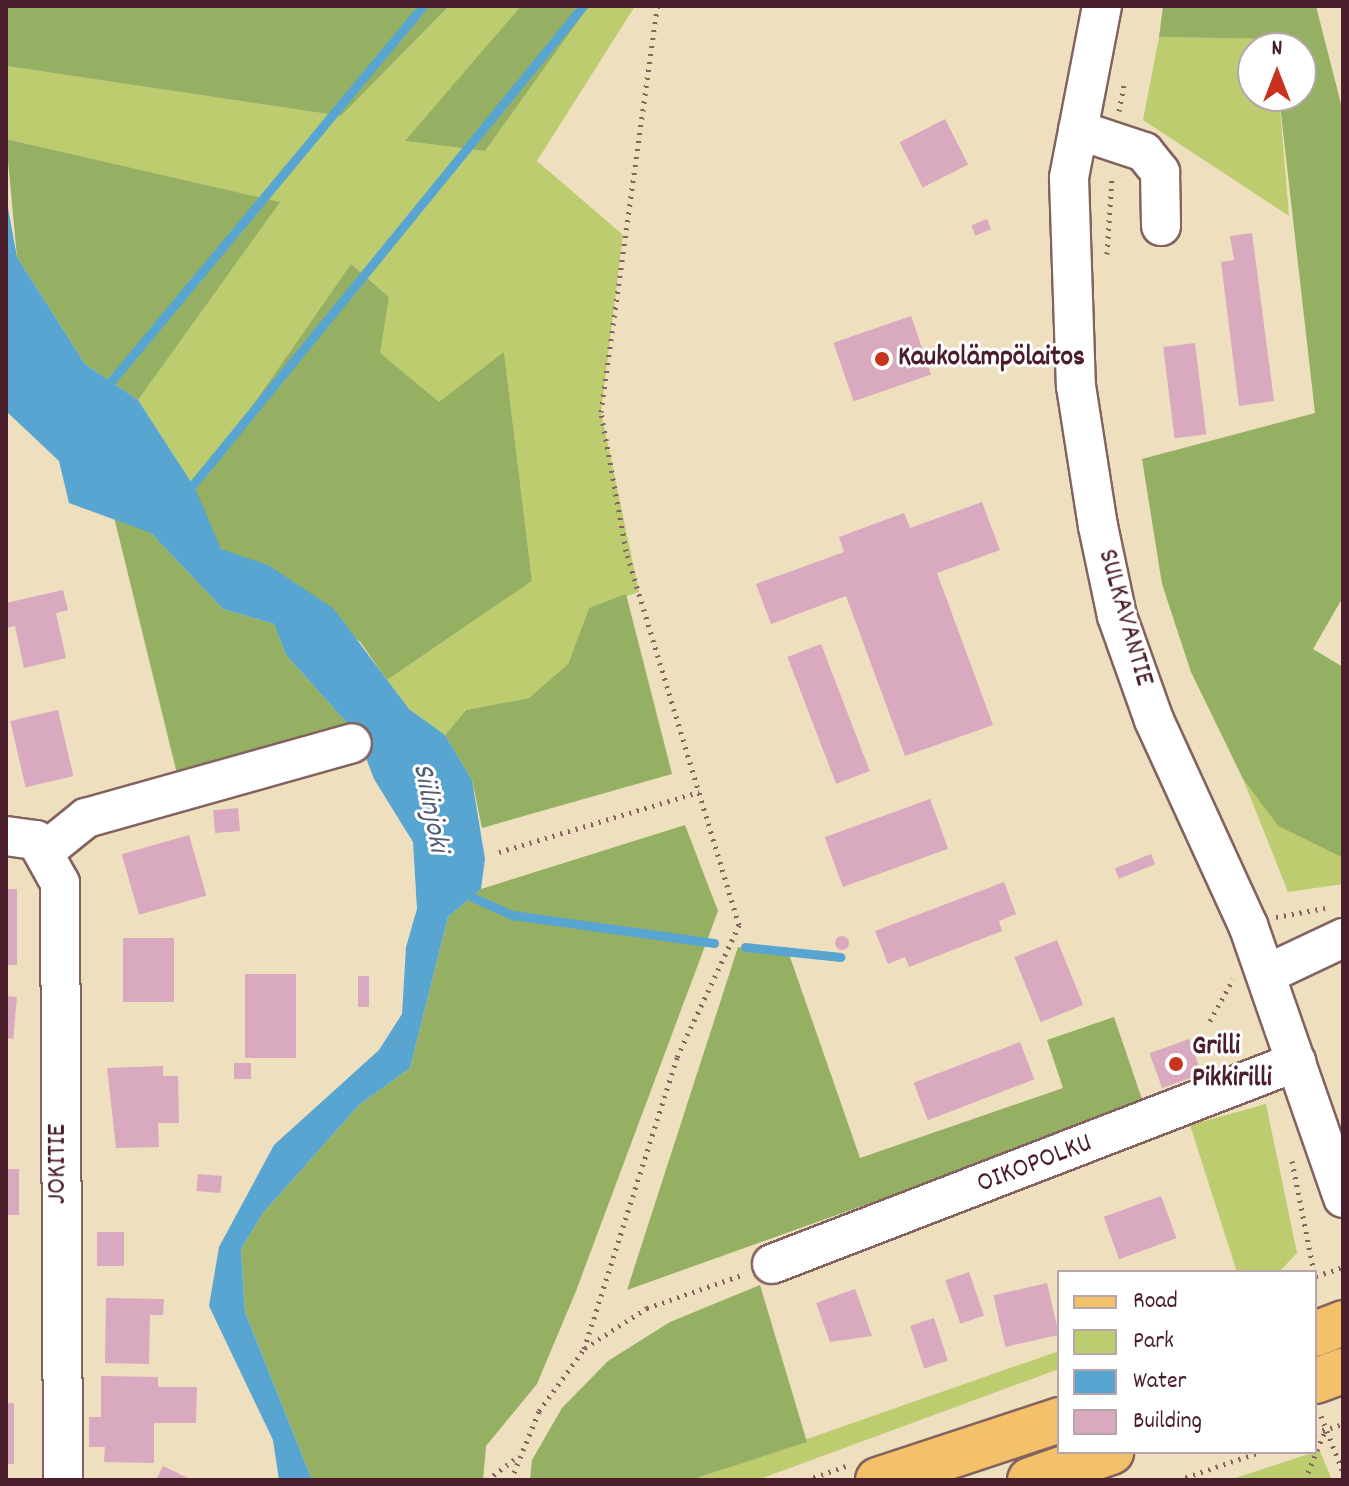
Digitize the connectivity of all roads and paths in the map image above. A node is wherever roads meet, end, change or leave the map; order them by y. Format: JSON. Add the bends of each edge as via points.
{"nodes":[{"id":1,"x":657,"y":6,"type":"edge"},
{"id":2,"x":1102,"y":6,"type":"edge"},
{"id":3,"x":1124,"y":79,"type":"dead end"},
{"id":4,"x":1078,"y":130,"type":"junction"},
{"id":5,"x":1115,"y":137,"type":"junction"},
{"id":6,"x":1161,"y":226,"type":"dead end"},
{"id":7,"x":1106,"y":273,"type":"dead end"},
{"id":8,"x":352,"y":743,"type":"dead end"},
{"id":9,"x":699,"y":792,"type":"junction"},
{"id":10,"x":6,"y":836,"type":"edge"},
{"id":11,"x":45,"y":851,"type":"junction"},
{"id":12,"x":499,"y":852,"type":"dead end"},
{"id":13,"x":1275,"y":902,"type":"dead end"},
{"id":14,"x":1282,"y":915,"type":"dead end"},
{"id":15,"x":1343,"y":938,"type":"edge"},
{"id":16,"x":1252,"y":973,"type":"junction"},
{"id":17,"x":1210,"y":1021,"type":"dead end"},
{"id":18,"x":1296,"y":1062,"type":"junction"},
{"id":19,"x":1289,"y":1144,"type":"dead end"},
{"id":20,"x":1343,"y":1198,"type":"edge"},
{"id":21,"x":772,"y":1264,"type":"joint"},
{"id":22,"x":1343,"y":1267,"type":"edge"},
{"id":23,"x":1315,"y":1270,"type":"edge"},
{"id":24,"x":1317,"y":1276,"type":"edge"},
{"id":25,"x":1343,"y":1323,"type":"edge"},
{"id":26,"x":1317,"y":1333,"type":"edge"},
{"id":27,"x":584,"y":1349,"type":"junction"},
{"id":28,"x":1343,"y":1371,"type":"edge"},
{"id":29,"x":1317,"y":1380,"type":"edge"},
{"id":30,"x":1057,"y":1421,"type":"edge"},
{"id":31,"x":1343,"y":1424,"type":"edge"},
{"id":32,"x":1326,"y":1430,"type":"junction"},
{"id":33,"x":1317,"y":1432,"type":"edge"},
{"id":34,"x":1317,"y":1451,"type":"edge"},
{"id":35,"x":1105,"y":1454,"type":"edge"},
{"id":36,"x":1254,"y":1454,"type":"edge"},
{"id":37,"x":1316,"y":1454,"type":"edge"},
{"id":38,"x":515,"y":1459,"type":"junction"},
{"id":39,"x":1343,"y":1472,"type":"edge"},
{"id":40,"x":63,"y":1480,"type":"edge"},
{"id":41,"x":487,"y":1480,"type":"edge"},
{"id":42,"x":511,"y":1480,"type":"edge"},
{"id":43,"x":878,"y":1480,"type":"edge"},
{"id":44,"x":1030,"y":1480,"type":"edge"},
{"id":45,"x":1178,"y":1480,"type":"edge"},
{"id":46,"x":1305,"y":1480,"type":"edge"}],
"edges":[{"from":1,"to":9,"type":"path","via":[[601,412],[626,551]]},
{"from":2,"to":4,"type":"street","name":"SULKAVANTIE"},
{"from":3,"to":5,"type":"path"},
{"from":4,"to":5,"type":"street"},
{"from":4,"to":16,"type":"street","name":"SULKAVANTIE","via":[[1069,178],[1076,386],[1117,616]]},
{"from":5,"to":6,"type":"street","via":[[1144,152],[1160,172]]},
{"from":5,"to":7,"type":"path"},
{"from":8,"to":11,"type":"street","via":[[86,818]]},
{"from":9,"to":12,"type":"path"},
{"from":9,"to":27,"type":"path","via":[[739,925],[677,1057]]},
{"from":10,"to":11,"type":"street","via":[[36,840]]},
{"from":11,"to":40,"type":"street","name":"JOKITIE","via":[[60,883]]},
{"from":13,"to":14,"type":"path"},
{"from":15,"to":16,"type":"street"},
{"from":16,"to":17,"type":"path"},
{"from":16,"to":18,"type":"street","name":"SULKAVANTIE"},
{"from":18,"to":20,"type":"street","name":"SULKAVANTIE"},
{"from":18,"to":21,"type":"street","name":"OIKOPOLKU"},
{"from":19,"to":23,"type":"path"},
{"from":21,"to":27,"type":"path","via":[[647,1308]]},
{"from":22,"to":24,"type":"path"},
{"from":25,"to":26,"type":"main road"},
{"from":27,"to":38,"type":"path"},
{"from":28,"to":29,"type":"main road"},
{"from":30,"to":43,"type":"main road"},
{"from":31,"to":32,"type":"path"},
{"from":32,"to":33,"type":"path"},
{"from":32,"to":34,"type":"path"},
{"from":32,"to":39,"type":"path"},
{"from":35,"to":44,"type":"main road"},
{"from":36,"to":45,"type":"path"},
{"from":37,"to":46,"type":"path"},
{"from":38,"to":41,"type":"path"},
{"from":38,"to":42,"type":"path"}]}
